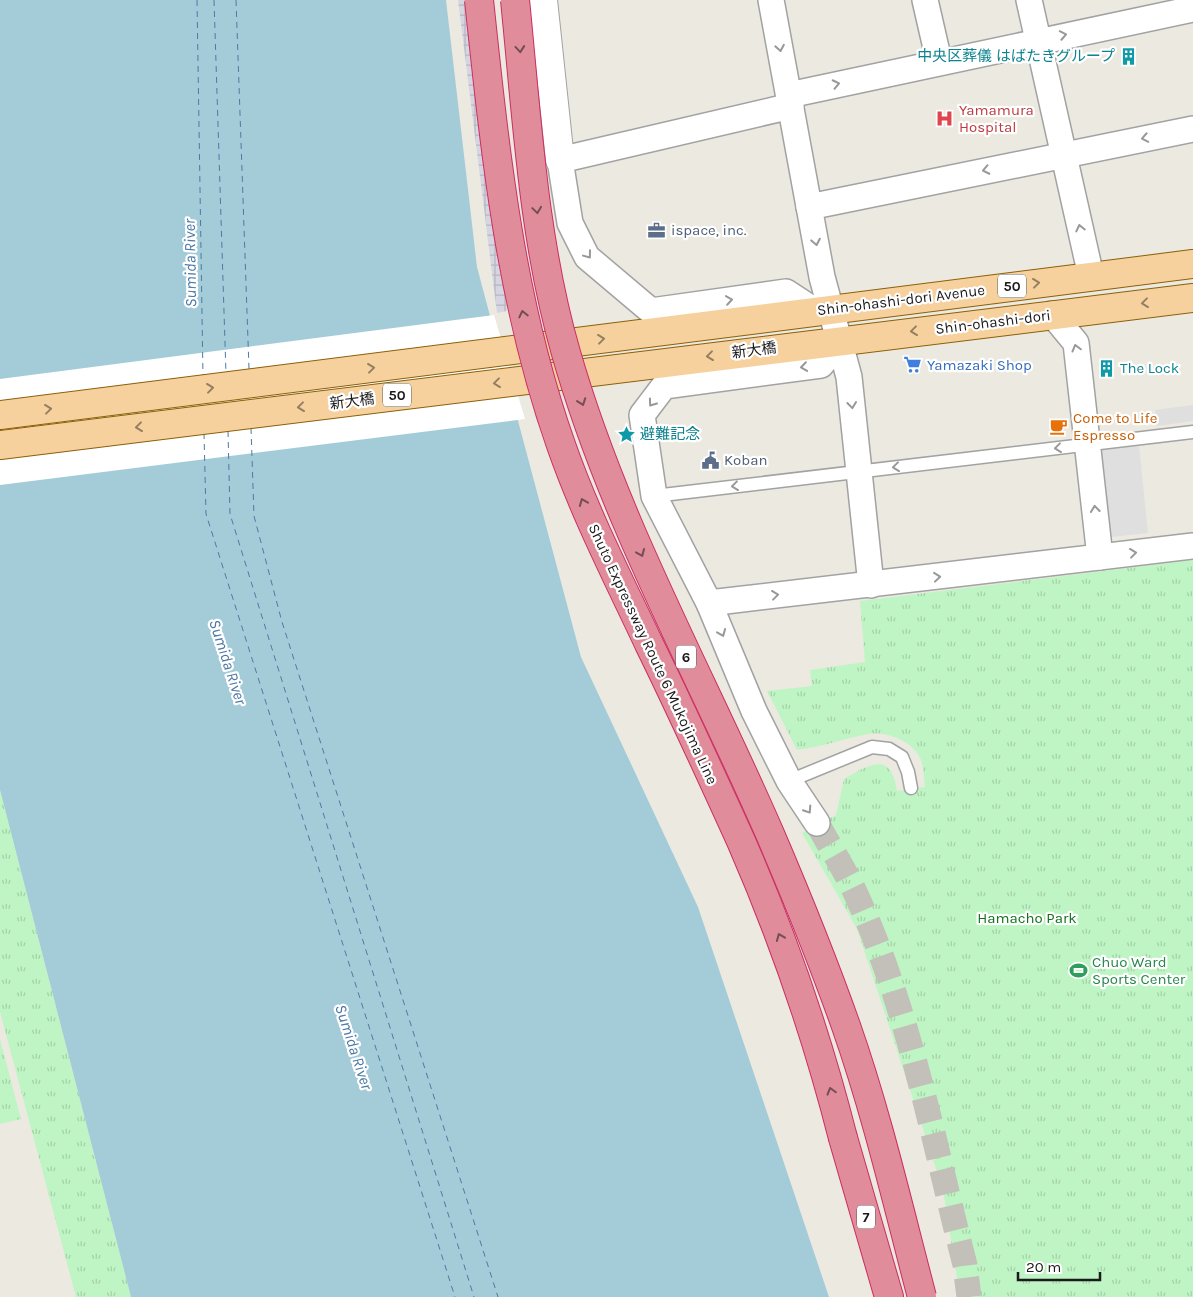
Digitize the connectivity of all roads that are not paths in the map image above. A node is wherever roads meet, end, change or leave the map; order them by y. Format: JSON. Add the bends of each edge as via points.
{"nodes":[{"id":1,"x":478,"y":0,"type":"edge"},
{"id":2,"x":515,"y":0,"type":"edge"},
{"id":3,"x":543,"y":0,"type":"edge"},
{"id":4,"x":772,"y":0,"type":"edge"},
{"id":5,"x":926,"y":0,"type":"edge"},
{"id":6,"x":1029,"y":0,"type":"edge"},
{"id":7,"x":1193,"y":8,"type":"edge"},
{"id":8,"x":1038,"y":40,"type":"junction"},
{"id":9,"x":939,"y":61,"type":"junction"},
{"id":10,"x":790,"y":100,"type":"junction"},
{"id":11,"x":1193,"y":129,"type":"edge"},
{"id":12,"x":1063,"y":154,"type":"junction"},
{"id":13,"x":560,"y":160,"type":"junction"},
{"id":14,"x":809,"y":207,"type":"junction"},
{"id":15,"x":1193,"y":264,"type":"edge"},
{"id":16,"x":1091,"y":276,"type":"junction"},
{"id":17,"x":1193,"y":298,"type":"edge"},
{"id":18,"x":823,"y":310,"type":"junction"},
{"id":19,"x":1052,"y":314,"type":"junction"},
{"id":20,"x":789,"y":315,"type":"joint"},
{"id":21,"x":841,"y":340,"type":"junction"},
{"id":22,"x":793,"y":346,"type":"joint"},
{"id":23,"x":0,"y":415,"type":"edge"},
{"id":24,"x":1193,"y":432,"type":"edge"},
{"id":25,"x":1088,"y":444,"type":"junction"},
{"id":26,"x":0,"y":445,"type":"edge"},
{"id":27,"x":860,"y":472,"type":"junction"},
{"id":28,"x":654,"y":496,"type":"junction"},
{"id":29,"x":1193,"y":546,"type":"edge"},
{"id":30,"x":1100,"y":557,"type":"junction"},
{"id":31,"x":871,"y":584,"type":"junction"},
{"id":32,"x":709,"y":603,"type":"junction"},
{"id":33,"x":790,"y":781,"type":"junction"},
{"id":34,"x":910,"y":788,"type":"dead end"},
{"id":35,"x":817,"y":823,"type":"tunnel mouth"},
{"id":36,"x":843,"y":1138,"type":"junction"},
{"id":37,"x":873,"y":1297,"type":"edge"},
{"id":38,"x":889,"y":1297,"type":"edge"},
{"id":39,"x":922,"y":1297,"type":"edge"}],
"edges":[{"from":36,"to":1,"type":"highway","name":"Shuto Expressway Route 6 Mukojima Line","number":"6","one_way":true,"bridge":true,"via":[[815,1033],[742,843],[598,538],[561,444],[527,331],[512,260],[496,157]]},
{"from":2,"to":39,"type":"highway","name":"Shuto Expressway Route 6 Mukojima Line","number":"6","one_way":true,"bridge":true,"via":[[545,260],[579,394],[610,479],[674,630],[809,925],[847,1027],[878,1127]]},
{"from":3,"to":13,"type":"street"},
{"from":4,"to":10,"type":"street","one_way":true},
{"from":5,"to":9,"type":"street"},
{"from":6,"to":8,"type":"street"},
{"from":8,"to":7,"type":"street","one_way":true},
{"from":8,"to":9,"type":"street"},
{"from":8,"to":12,"type":"street"},
{"from":10,"to":9,"type":"street","one_way":true},
{"from":10,"to":13,"type":"street"},
{"from":10,"to":14,"type":"street"},
{"from":11,"to":12,"type":"street","one_way":true},
{"from":12,"to":14,"type":"street","one_way":true},
{"from":16,"to":12,"type":"street","one_way":true},
{"from":13,"to":18,"type":"street","one_way":true,"via":[[570,223],[587,257],[651,310],[786,292]]},
{"from":14,"to":18,"type":"street","one_way":true,"via":[[822,277]]},
{"from":15,"to":16,"type":"main road","name":"Shin-ohashi-dori Avenue","number":"50"},
{"from":18,"to":16,"type":"main road","name":"Shin-ohashi-dori Avenue","number":"50","one_way":true},
{"from":17,"to":19,"type":"main road","name":"Shin-ohashi-dori","number":"50","one_way":true},
{"from":18,"to":20,"type":"main road","name":"Shin-ohashi-dori Avenue","number":"50"},
{"from":18,"to":21,"type":"street"},
{"from":19,"to":21,"type":"main road","name":"Shin-ohashi-dori","number":"50","one_way":true},
{"from":25,"to":19,"type":"street","one_way":true,"via":[[1076,343]]},
{"from":23,"to":20,"type":"main road","name":"新大橋","number":"50","one_way":true,"bridge":true},
{"from":21,"to":22,"type":"main road","name":"Shin-ohashi-dori","number":"50"},
{"from":21,"to":27,"type":"street","one_way":true,"via":[[849,377]]},
{"from":21,"to":28,"type":"street","one_way":true,"via":[[821,365],[664,386],[642,415]]},
{"from":22,"to":26,"type":"main road","name":"新大橋","number":"50","one_way":true,"bridge":true},
{"from":24,"to":25,"type":"lane"},
{"from":25,"to":27,"type":"lane","one_way":true},
{"from":30,"to":25,"type":"street","one_way":true},
{"from":27,"to":28,"type":"lane","one_way":true},
{"from":27,"to":31,"type":"street"},
{"from":28,"to":32,"type":"street"},
{"from":30,"to":29,"type":"street","one_way":true},
{"from":31,"to":30,"type":"street","one_way":true},
{"from":32,"to":31,"type":"street","one_way":true},
{"from":32,"to":33,"type":"street","one_way":true,"via":[[754,710]]},
{"from":33,"to":34,"type":"lane","via":[[872,747],[889,749],[902,757]]},
{"from":33,"to":35,"type":"street","one_way":true},
{"from":36,"to":37,"type":"highway","name":"Shuto Expressway Route 6 Mukojima Line","number":"6"},
{"from":36,"to":38,"type":"highway","number":"7"}]}
